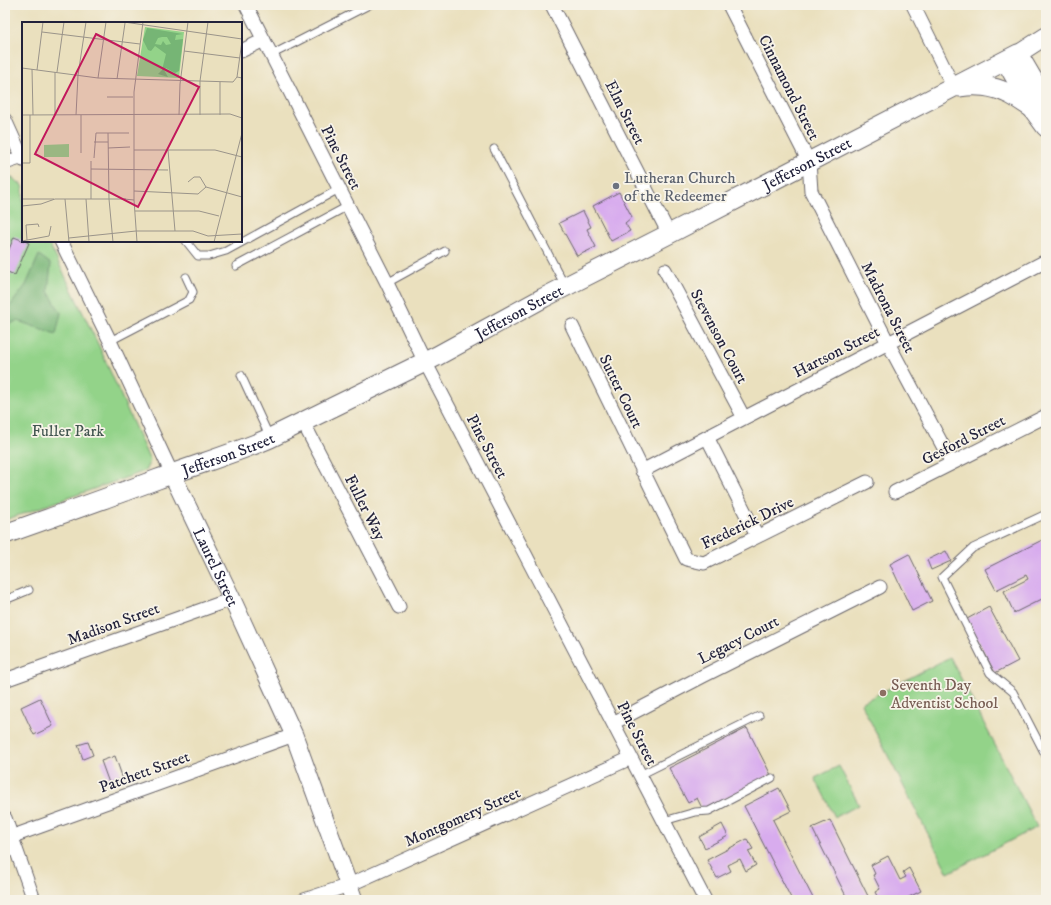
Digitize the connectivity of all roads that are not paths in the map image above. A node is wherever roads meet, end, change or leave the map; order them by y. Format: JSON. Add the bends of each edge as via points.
{"nodes":[{"id":1,"x":246,"y":5,"type":"edge"},
{"id":2,"x":369,"y":5,"type":"edge"},
{"id":3,"x":552,"y":5,"type":"edge"},
{"id":4,"x":729,"y":5,"type":"edge"},
{"id":5,"x":913,"y":5,"type":"edge"},
{"id":6,"x":1046,"y":36,"type":"edge"},
{"id":7,"x":264,"y":40,"type":"junction"},
{"id":8,"x":242,"y":51,"type":"edge"},
{"id":9,"x":271,"y":54,"type":"junction"},
{"id":10,"x":1012,"y":57,"type":"junction"},
{"id":11,"x":954,"y":88,"type":"junction"},
{"id":12,"x":1039,"y":108,"type":"edge"},
{"id":13,"x":5,"y":120,"type":"edge"},
{"id":14,"x":1046,"y":127,"type":"edge"},
{"id":15,"x":494,"y":149,"type":"dead end"},
{"id":16,"x":22,"y":158,"type":"edge"},
{"id":17,"x":809,"y":162,"type":"junction"},
{"id":18,"x":5,"y":163,"type":"edge"},
{"id":19,"x":339,"y":189,"type":"junction"},
{"id":20,"x":348,"y":206,"type":"junction"},
{"id":21,"x":669,"y":234,"type":"junction"},
{"id":22,"x":61,"y":242,"type":"edge"},
{"id":23,"x":187,"y":242,"type":"edge"},
{"id":24,"x":445,"y":251,"type":"dead end"},
{"id":25,"x":1046,"y":261,"type":"edge"},
{"id":26,"x":236,"y":266,"type":"dead end"},
{"id":27,"x":665,"y":270,"type":"dead end"},
{"id":28,"x":186,"y":277,"type":"dead end"},
{"id":29,"x":387,"y":284,"type":"junction"},
{"id":30,"x":565,"y":286,"type":"junction"},
{"id":31,"x":572,"y":326,"type":"dead end"},
{"id":32,"x":110,"y":341,"type":"junction"},
{"id":33,"x":888,"y":343,"type":"junction"},
{"id":34,"x":425,"y":361,"type":"junction"},
{"id":35,"x":241,"y":375,"type":"dead end"},
{"id":36,"x":1046,"y":416,"type":"edge"},
{"id":37,"x":744,"y":418,"type":"junction"},
{"id":38,"x":303,"y":422,"type":"junction"},
{"id":39,"x":707,"y":437,"type":"junction"},
{"id":40,"x":270,"y":438,"type":"junction"},
{"id":41,"x":952,"y":463,"type":"junction"},
{"id":42,"x":642,"y":471,"type":"junction"},
{"id":43,"x":172,"y":474,"type":"junction"},
{"id":44,"x":867,"y":482,"type":"dead end"},
{"id":45,"x":896,"y":492,"type":"dead end"},
{"id":46,"x":1046,"y":514,"type":"edge"},
{"id":47,"x":5,"y":534,"type":"edge"},
{"id":48,"x":757,"y":536,"type":"junction"},
{"id":49,"x":880,"y":587,"type":"dead end"},
{"id":50,"x":29,"y":590,"type":"dead end"},
{"id":51,"x":232,"y":599,"type":"junction"},
{"id":52,"x":5,"y":600,"type":"edge"},
{"id":53,"x":399,"y":607,"type":"dead end"},
{"id":54,"x":5,"y":680,"type":"edge"},
{"id":55,"x":759,"y":716,"type":"dead end"},
{"id":56,"x":613,"y":723,"type":"junction"},
{"id":57,"x":294,"y":735,"type":"junction"},
{"id":58,"x":1046,"y":756,"type":"edge"},
{"id":59,"x":631,"y":758,"type":"junction"},
{"id":60,"x":640,"y":775,"type":"junction"},
{"id":61,"x":772,"y":778,"type":"dead end"},
{"id":62,"x":5,"y":818,"type":"edge"},
{"id":63,"x":664,"y":821,"type":"junction"},
{"id":64,"x":8,"y":838,"type":"edge"},
{"id":65,"x":352,"y":892,"type":"edge"},
{"id":66,"x":34,"y":900,"type":"edge"},
{"id":67,"x":304,"y":900,"type":"edge"},
{"id":68,"x":705,"y":900,"type":"edge"}],
"edges":[{"from":1,"to":7,"type":"street","name":"Pine Street"},
{"from":2,"to":9,"type":"lane"},
{"from":3,"to":21,"type":"street","name":"Elm Street"},
{"from":4,"to":17,"type":"street","name":"Cinnamond Street"},
{"from":5,"to":11,"type":"street"},
{"from":6,"to":10,"type":"street"},
{"from":7,"to":8,"type":"street"},
{"from":7,"to":9,"type":"street","name":"Pine Street"},
{"from":9,"to":19,"type":"street","name":"Pine Street"},
{"from":10,"to":11,"type":"main road","name":"Jefferson Street"},
{"from":10,"to":12,"type":"main road"},
{"from":11,"to":12,"type":"main road","via":[[968,86],[1007,92]]},
{"from":11,"to":17,"type":"main road","name":"Jefferson Street"},
{"from":12,"to":14,"type":"main road"},
{"from":13,"to":16,"type":"street"},
{"from":15,"to":30,"type":"lane"},
{"from":16,"to":18,"type":"street"},
{"from":17,"to":21,"type":"main road","name":"Jefferson Street"},
{"from":17,"to":33,"type":"street","name":"Madrona Street","via":[[811,191]]},
{"from":19,"to":20,"type":"street","name":"Pine Street"},
{"from":19,"to":23,"type":"lane","via":[[226,251],[198,256]]},
{"from":20,"to":26,"type":"lane"},
{"from":20,"to":29,"type":"street","name":"Pine Street"},
{"from":21,"to":30,"type":"main road","name":"Jefferson Street"},
{"from":22,"to":32,"type":"street","name":"Laurel Street"},
{"from":24,"to":29,"type":"lane"},
{"from":25,"to":33,"type":"street","name":"Hartson Street"},
{"from":27,"to":37,"type":"street","name":"Stevenson Court"},
{"from":28,"to":32,"type":"lane","via":[[193,292],[189,300]]},
{"from":29,"to":34,"type":"street","name":"Pine Street"},
{"from":30,"to":34,"type":"main road","name":"Jefferson Street"},
{"from":31,"to":42,"type":"street","name":"Sutter Court"},
{"from":32,"to":43,"type":"street","name":"Laurel Street"},
{"from":33,"to":37,"type":"street","name":"Hartson Street"},
{"from":33,"to":41,"type":"street","name":"Madrona Street"},
{"from":34,"to":38,"type":"main road","name":"Jefferson Street"},
{"from":34,"to":56,"type":"street","name":"Pine Street"},
{"from":35,"to":40,"type":"lane"},
{"from":36,"to":41,"type":"street","name":"Gesford Street"},
{"from":37,"to":39,"type":"street","name":"Hartson Street"},
{"from":38,"to":40,"type":"main road","name":"Jefferson Street"},
{"from":38,"to":53,"type":"street","name":"Fuller Way"},
{"from":39,"to":42,"type":"street","name":"Hartson Street"},
{"from":39,"to":48,"type":"street"},
{"from":40,"to":43,"type":"main road","name":"Jefferson Street"},
{"from":41,"to":45,"type":"street","name":"Gesford Street"},
{"from":42,"to":48,"type":"street","name":"Frederick Drive","via":[[686,559],[704,563]]},
{"from":43,"to":47,"type":"main road","name":"Jefferson Street"},
{"from":43,"to":51,"type":"street","name":"Laurel Street"},
{"from":44,"to":48,"type":"street","name":"Frederick Drive"},
{"from":46,"to":58,"type":"lane","via":[[973,548],[942,578],[990,674],[1013,692]]},
{"from":49,"to":56,"type":"street","name":"Legacy Court"},
{"from":50,"to":52,"type":"lane"},
{"from":51,"to":54,"type":"street","name":"Madison Street"},
{"from":51,"to":57,"type":"street","name":"Laurel Street"},
{"from":55,"to":60,"type":"lane"},
{"from":56,"to":59,"type":"street","name":"Pine Street"},
{"from":57,"to":64,"type":"street","name":"Patchett Street"},
{"from":57,"to":65,"type":"street","name":"Laurel Street"},
{"from":59,"to":60,"type":"street","name":"Pine Street"},
{"from":59,"to":65,"type":"street","name":"Montgomery Street"},
{"from":60,"to":63,"type":"street","name":"Pine Street"},
{"from":61,"to":63,"type":"lane","via":[[709,811],[695,812]]},
{"from":62,"to":64,"type":"street"},
{"from":63,"to":68,"type":"street","name":"Pine Street"},
{"from":64,"to":66,"type":"street"},
{"from":65,"to":67,"type":"street","name":"Montgomery Street"}]}
